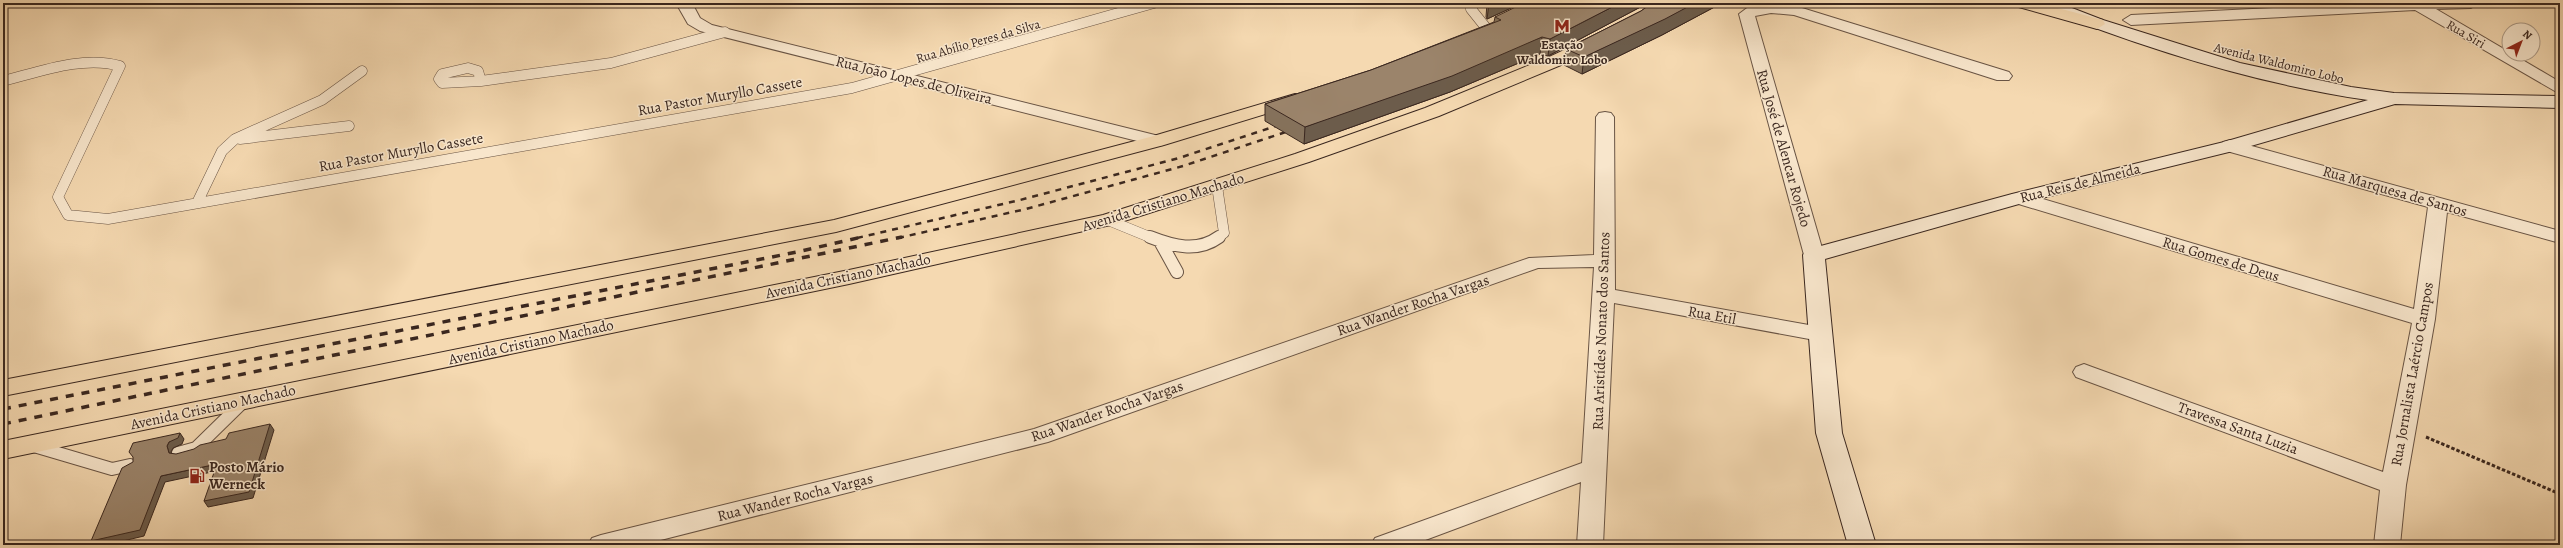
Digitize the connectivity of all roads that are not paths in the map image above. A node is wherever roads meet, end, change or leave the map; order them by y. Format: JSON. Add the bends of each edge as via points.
{"nodes":[{"id":1,"x":684,"y":3,"type":"edge"},
{"id":2,"x":1154,"y":3,"type":"edge"},
{"id":3,"x":1474,"y":3,"type":"edge"},
{"id":4,"x":2021,"y":3,"type":"edge"},
{"id":5,"x":2044,"y":3,"type":"edge"},
{"id":6,"x":2076,"y":3,"type":"edge"},
{"id":7,"x":2471,"y":3,"type":"edge"},
{"id":8,"x":2415,"y":4,"type":"edge"},
{"id":9,"x":1507,"y":19,"type":"edge"},
{"id":10,"x":2131,"y":20,"type":"junction"},
{"id":11,"x":2097,"y":24,"type":"junction"},
{"id":12,"x":725,"y":32,"type":"junction"},
{"id":13,"x":1479,"y":32,"type":"joint"},
{"id":14,"x":1604,"y":36,"type":"edge"},
{"id":15,"x":362,"y":71,"type":"dead end"},
{"id":16,"x":901,"y":76,"type":"junction"},
{"id":17,"x":2003,"y":76,"type":"dead end"},
{"id":18,"x":3,"y":81,"type":"edge"},
{"id":19,"x":481,"y":81,"type":"dead end"},
{"id":20,"x":2369,"y":83,"type":"junction"},
{"id":21,"x":2560,"y":88,"type":"edge"},
{"id":22,"x":1314,"y":92,"type":"edge"},
{"id":23,"x":2350,"y":92,"type":"junction"},
{"id":24,"x":2560,"y":92,"type":"edge"},
{"id":25,"x":2394,"y":98,"type":"junction"},
{"id":26,"x":2560,"y":102,"type":"edge"},
{"id":27,"x":2345,"y":112,"type":"junction"},
{"id":28,"x":1605,"y":117,"type":"dead end"},
{"id":29,"x":349,"y":126,"type":"dead end"},
{"id":30,"x":235,"y":139,"type":"junction"},
{"id":31,"x":1156,"y":141,"type":"junction"},
{"id":32,"x":2230,"y":146,"type":"junction"},
{"id":33,"x":1217,"y":186,"type":"junction"},
{"id":34,"x":2019,"y":198,"type":"junction"},
{"id":35,"x":197,"y":203,"type":"junction"},
{"id":36,"x":2438,"y":204,"type":"junction"},
{"id":37,"x":1108,"y":220,"type":"junction"},
{"id":38,"x":2560,"y":237,"type":"edge"},
{"id":39,"x":1161,"y":243,"type":"junction"},
{"id":40,"x":1814,"y":255,"type":"junction"},
{"id":41,"x":1604,"y":261,"type":"junction"},
{"id":42,"x":1177,"y":272,"type":"dead end"},
{"id":43,"x":1604,"y":295,"type":"junction"},
{"id":44,"x":2424,"y":319,"type":"junction"},
{"id":45,"x":1820,"y":334,"type":"junction"},
{"id":46,"x":2084,"y":372,"type":"dead end"},
{"id":47,"x":3,"y":388,"type":"edge"},
{"id":48,"x":244,"y":401,"type":"junction"},
{"id":49,"x":30,"y":444,"type":"junction"},
{"id":50,"x":3,"y":450,"type":"edge"},
{"id":51,"x":178,"y":453,"type":"edge"},
{"id":52,"x":130,"y":465,"type":"edge"},
{"id":53,"x":1596,"y":467,"type":"junction"},
{"id":54,"x":2393,"y":485,"type":"junction"},
{"id":55,"x":602,"y":545,"type":"edge"},
{"id":56,"x":1384,"y":545,"type":"edge"},
{"id":57,"x":1590,"y":545,"type":"edge"},
{"id":58,"x":1862,"y":545,"type":"edge"},
{"id":59,"x":2387,"y":545,"type":"edge"}],
"edges":[{"from":1,"to":12,"type":"street","name":"Rua João Lopes de Oliveira","via":[[694,21],[706,28]]},
{"from":2,"to":16,"type":"lane","name":"Rua Abílio Peres da Silva"},
{"from":3,"to":13,"type":"lane","via":[[1471,9]]},
{"from":4,"to":11,"type":"highway"},
{"from":5,"to":11,"type":"street","name":"Avenida Waldomiro Lobo"},
{"from":6,"to":10,"type":"street","name":"Avenida Waldomiro Lobo"},
{"from":7,"to":8,"type":"street"},
{"from":8,"to":10,"type":"street"},
{"from":8,"to":21,"type":"street","name":"Rua Siri"},
{"from":9,"to":13,"type":"highway"},
{"from":10,"to":20,"type":"street","name":"Avenida Waldomiro Lobo","via":[[2247,58],[2324,77]]},
{"from":11,"to":23,"type":"street","name":"Avenida Waldomiro Lobo","via":[[2236,67]]},
{"from":12,"to":16,"type":"street","name":"Rua João Lopes de Oliveira"},
{"from":12,"to":19,"type":"lane","via":[[611,63]]},
{"from":14,"to":33,"type":"highway","name":"Avenida Cristiano Machado","via":[[1555,60],[1432,112]]},
{"from":15,"to":30,"type":"lane","via":[[322,100]]},
{"from":16,"to":31,"type":"street","name":"Rua João Lopes de Oliveira"},
{"from":16,"to":35,"type":"lane","name":"Rua Pastor Muryllo Cassete","via":[[852,88]]},
{"from":17,"to":40,"type":"street","name":"Rua José de Alencar Rojedo","via":[[1796,11],[1763,9],[1747,14]]},
{"from":18,"to":35,"type":"lane","name":"Rua Pastor Muryllo Cassete","via":[[96,62],[109,62],[120,66],[58,197],[68,215],[108,219]]},
{"from":20,"to":23,"type":"street"},
{"from":20,"to":24,"type":"street","name":"Avenida Waldomiro Lobo","via":[[2482,91]]},
{"from":22,"to":31,"type":"highway"},
{"from":23,"to":25,"type":"street","name":"Avenida Waldomiro Lobo"},
{"from":23,"to":27,"type":"street"},
{"from":25,"to":26,"type":"street","name":"Avenida Waldomiro Lobo"},
{"from":25,"to":27,"type":"street","name":"Rua Reis de Almeida"},
{"from":27,"to":32,"type":"street","name":"Rua Reis de Almeida"},
{"from":28,"to":41,"type":"street","name":"Rua Aristídes Nonato dos Santos"},
{"from":29,"to":30,"type":"lane"},
{"from":30,"to":35,"type":"lane","via":[[222,151]]},
{"from":31,"to":47,"type":"highway","via":[[836,226]]},
{"from":32,"to":34,"type":"street","name":"Rua Reis de Almeida"},
{"from":32,"to":36,"type":"street","name":"Rua Marquesa de Santos"},
{"from":33,"to":37,"type":"highway","name":"Avenida Cristiano Machado"},
{"from":33,"to":39,"type":"lane","via":[[1224,233],[1208,243],[1193,246]]},
{"from":34,"to":40,"type":"street","name":"Rua Reis de Almeida"},
{"from":34,"to":44,"type":"street","name":"Rua Gomes de Deus"},
{"from":36,"to":38,"type":"street","name":"Rua Marquesa de Santos"},
{"from":36,"to":44,"type":"street","name":"Rua Jornalista Laércio Campos"},
{"from":37,"to":39,"type":"lane","via":[[1123,224]]},
{"from":37,"to":48,"type":"highway","name":"Avenida Cristiano Machado","via":[[857,275]]},
{"from":39,"to":42,"type":"lane"},
{"from":40,"to":45,"type":"street","name":"Rua José de Alencar Rojedo"},
{"from":41,"to":43,"type":"street","name":"Rua Aristídes Nonato dos Santos"},
{"from":41,"to":55,"type":"street","name":"Rua Wander Rocha Vargas","via":[[1536,262],[1039,436]]},
{"from":43,"to":45,"type":"street","name":"Rua Etil"},
{"from":43,"to":53,"type":"street","name":"Rua Aristídes Nonato dos Santos"},
{"from":44,"to":54,"type":"street","name":"Rua Jornalista Laércio Campos"},
{"from":45,"to":58,"type":"street","name":"Rua José de Alencar Rojedo","via":[[1829,434]]},
{"from":46,"to":54,"type":"street","name":"Travessa Santa Luzia"},
{"from":48,"to":49,"type":"highway","name":"Avenida Cristiano Machado"},
{"from":48,"to":51,"type":"lane","via":[[196,448]]},
{"from":49,"to":50,"type":"highway","name":"Avenida Cristiano Machado"},
{"from":49,"to":52,"type":"lane","via":[[112,469]]},
{"from":53,"to":56,"type":"street"},
{"from":53,"to":57,"type":"street","name":"Rua Aristídes Nonato dos Santos"},
{"from":54,"to":59,"type":"street","name":"Rua Jornalista Laércio Campos"}]}
